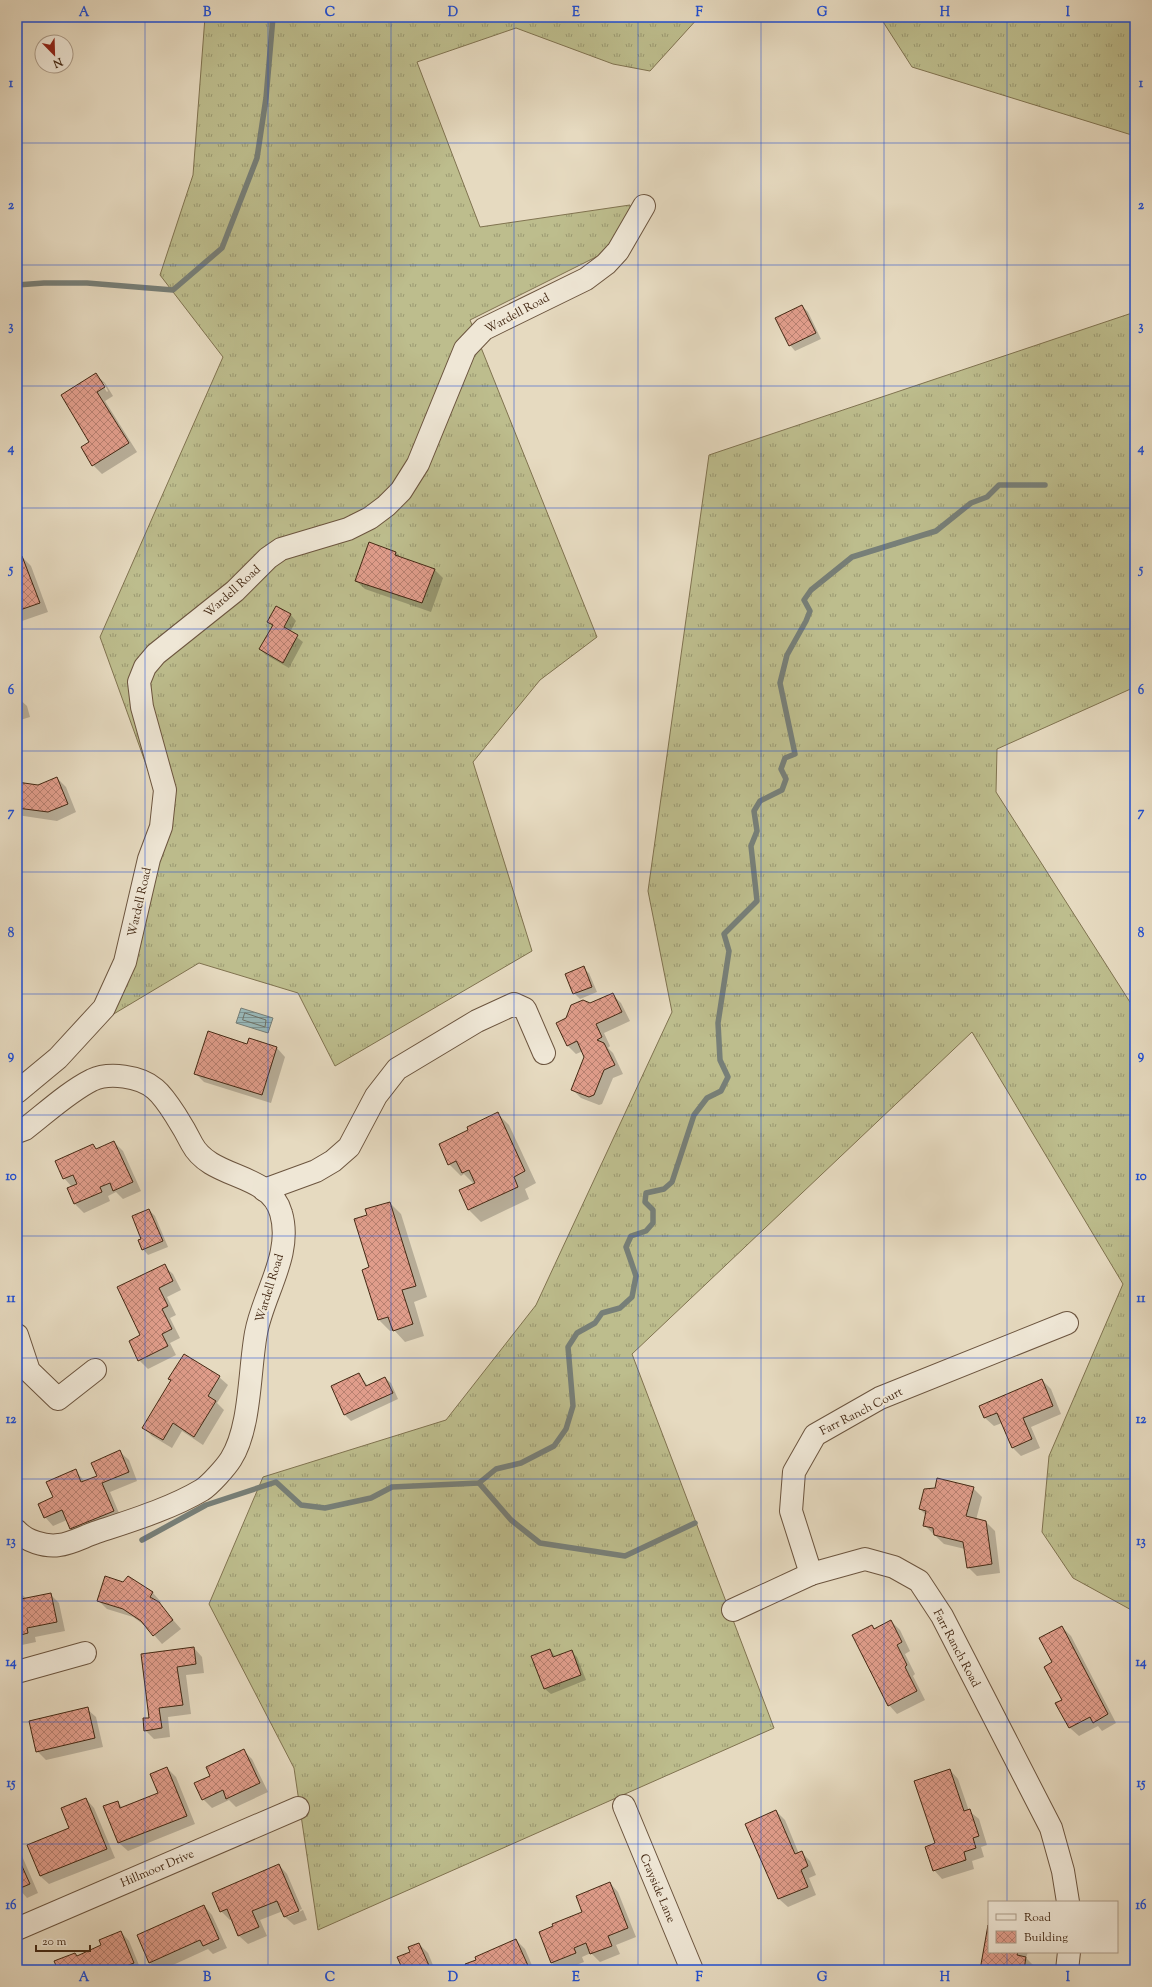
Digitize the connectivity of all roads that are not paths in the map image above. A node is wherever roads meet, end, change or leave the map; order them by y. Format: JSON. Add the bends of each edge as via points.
{"nodes":[{"id":1,"x":644,"y":206,"type":"dead end"},
{"id":2,"x":544,"y":1053,"type":"dead end"},
{"id":3,"x":17,"y":1092,"type":"edge"},
{"id":4,"x":17,"y":1132,"type":"edge"},
{"id":5,"x":264,"y":1190,"type":"junction"},
{"id":6,"x":1067,"y":1323,"type":"dead end"},
{"id":7,"x":17,"y":1335,"type":"edge"},
{"id":8,"x":95,"y":1370,"type":"dead end"},
{"id":9,"x":17,"y":1531,"type":"edge"},
{"id":10,"x":811,"y":1574,"type":"junction"},
{"id":11,"x":733,"y":1610,"type":"dead end"},
{"id":12,"x":85,"y":1653,"type":"dead end"},
{"id":13,"x":17,"y":1672,"type":"edge"},
{"id":14,"x":624,"y":1806,"type":"dead end"},
{"id":15,"x":298,"y":1808,"type":"dead end"},
{"id":16,"x":1068,"y":1901,"type":"edge"},
{"id":17,"x":17,"y":1929,"type":"edge"},
{"id":18,"x":1069,"y":1953,"type":"edge"},
{"id":19,"x":692,"y":1970,"type":"edge"},
{"id":20,"x":1067,"y":1970,"type":"edge"}],
"edges":[{"from":1,"to":3,"type":"street","name":"Wardell Road","via":[[618,251],[606,264],[586,279],[484,329],[465,349],[418,464],[401,491],[386,506],[348,529],[281,549],[268,558],[235,592],[156,654],[145,667],[139,682],[142,707],[165,790],[161,827],[149,859],[125,962],[104,1008],[58,1058]]},
{"from":2,"to":5,"type":"street","via":[[525,1009],[514,1004],[476,1021],[397,1070],[376,1096],[349,1147],[333,1161]]},
{"from":4,"to":5,"type":"street","name":"Wardell Road","via":[[25,1129],[94,1079],[118,1076],[140,1081],[155,1089],[183,1126],[195,1150],[214,1166]]},
{"from":5,"to":9,"type":"street","name":"Wardell Road","via":[[272,1195],[281,1210],[284,1227],[279,1263],[256,1331],[242,1431],[230,1459],[204,1489],[150,1514],[59,1545],[40,1544],[20,1535]]},
{"from":6,"to":10,"type":"street","name":"Farr Ranch Court","via":[[880,1398],[815,1435],[794,1472],[791,1511]]},
{"from":7,"to":8,"type":"street","via":[[29,1372],[58,1399]]},
{"from":10,"to":11,"type":"street","name":"Farr Ranch Road"},
{"from":10,"to":16,"type":"street","name":"Farr Ranch Road","via":[[865,1559],[894,1567],[919,1581],[942,1616],[1050,1828],[1063,1871]]},
{"from":12,"to":13,"type":"street"},
{"from":14,"to":19,"type":"street","name":"Crayside Lane"},
{"from":15,"to":17,"type":"street","name":"Hillmoor Drive"},
{"from":18,"to":20,"type":"street"}]}
